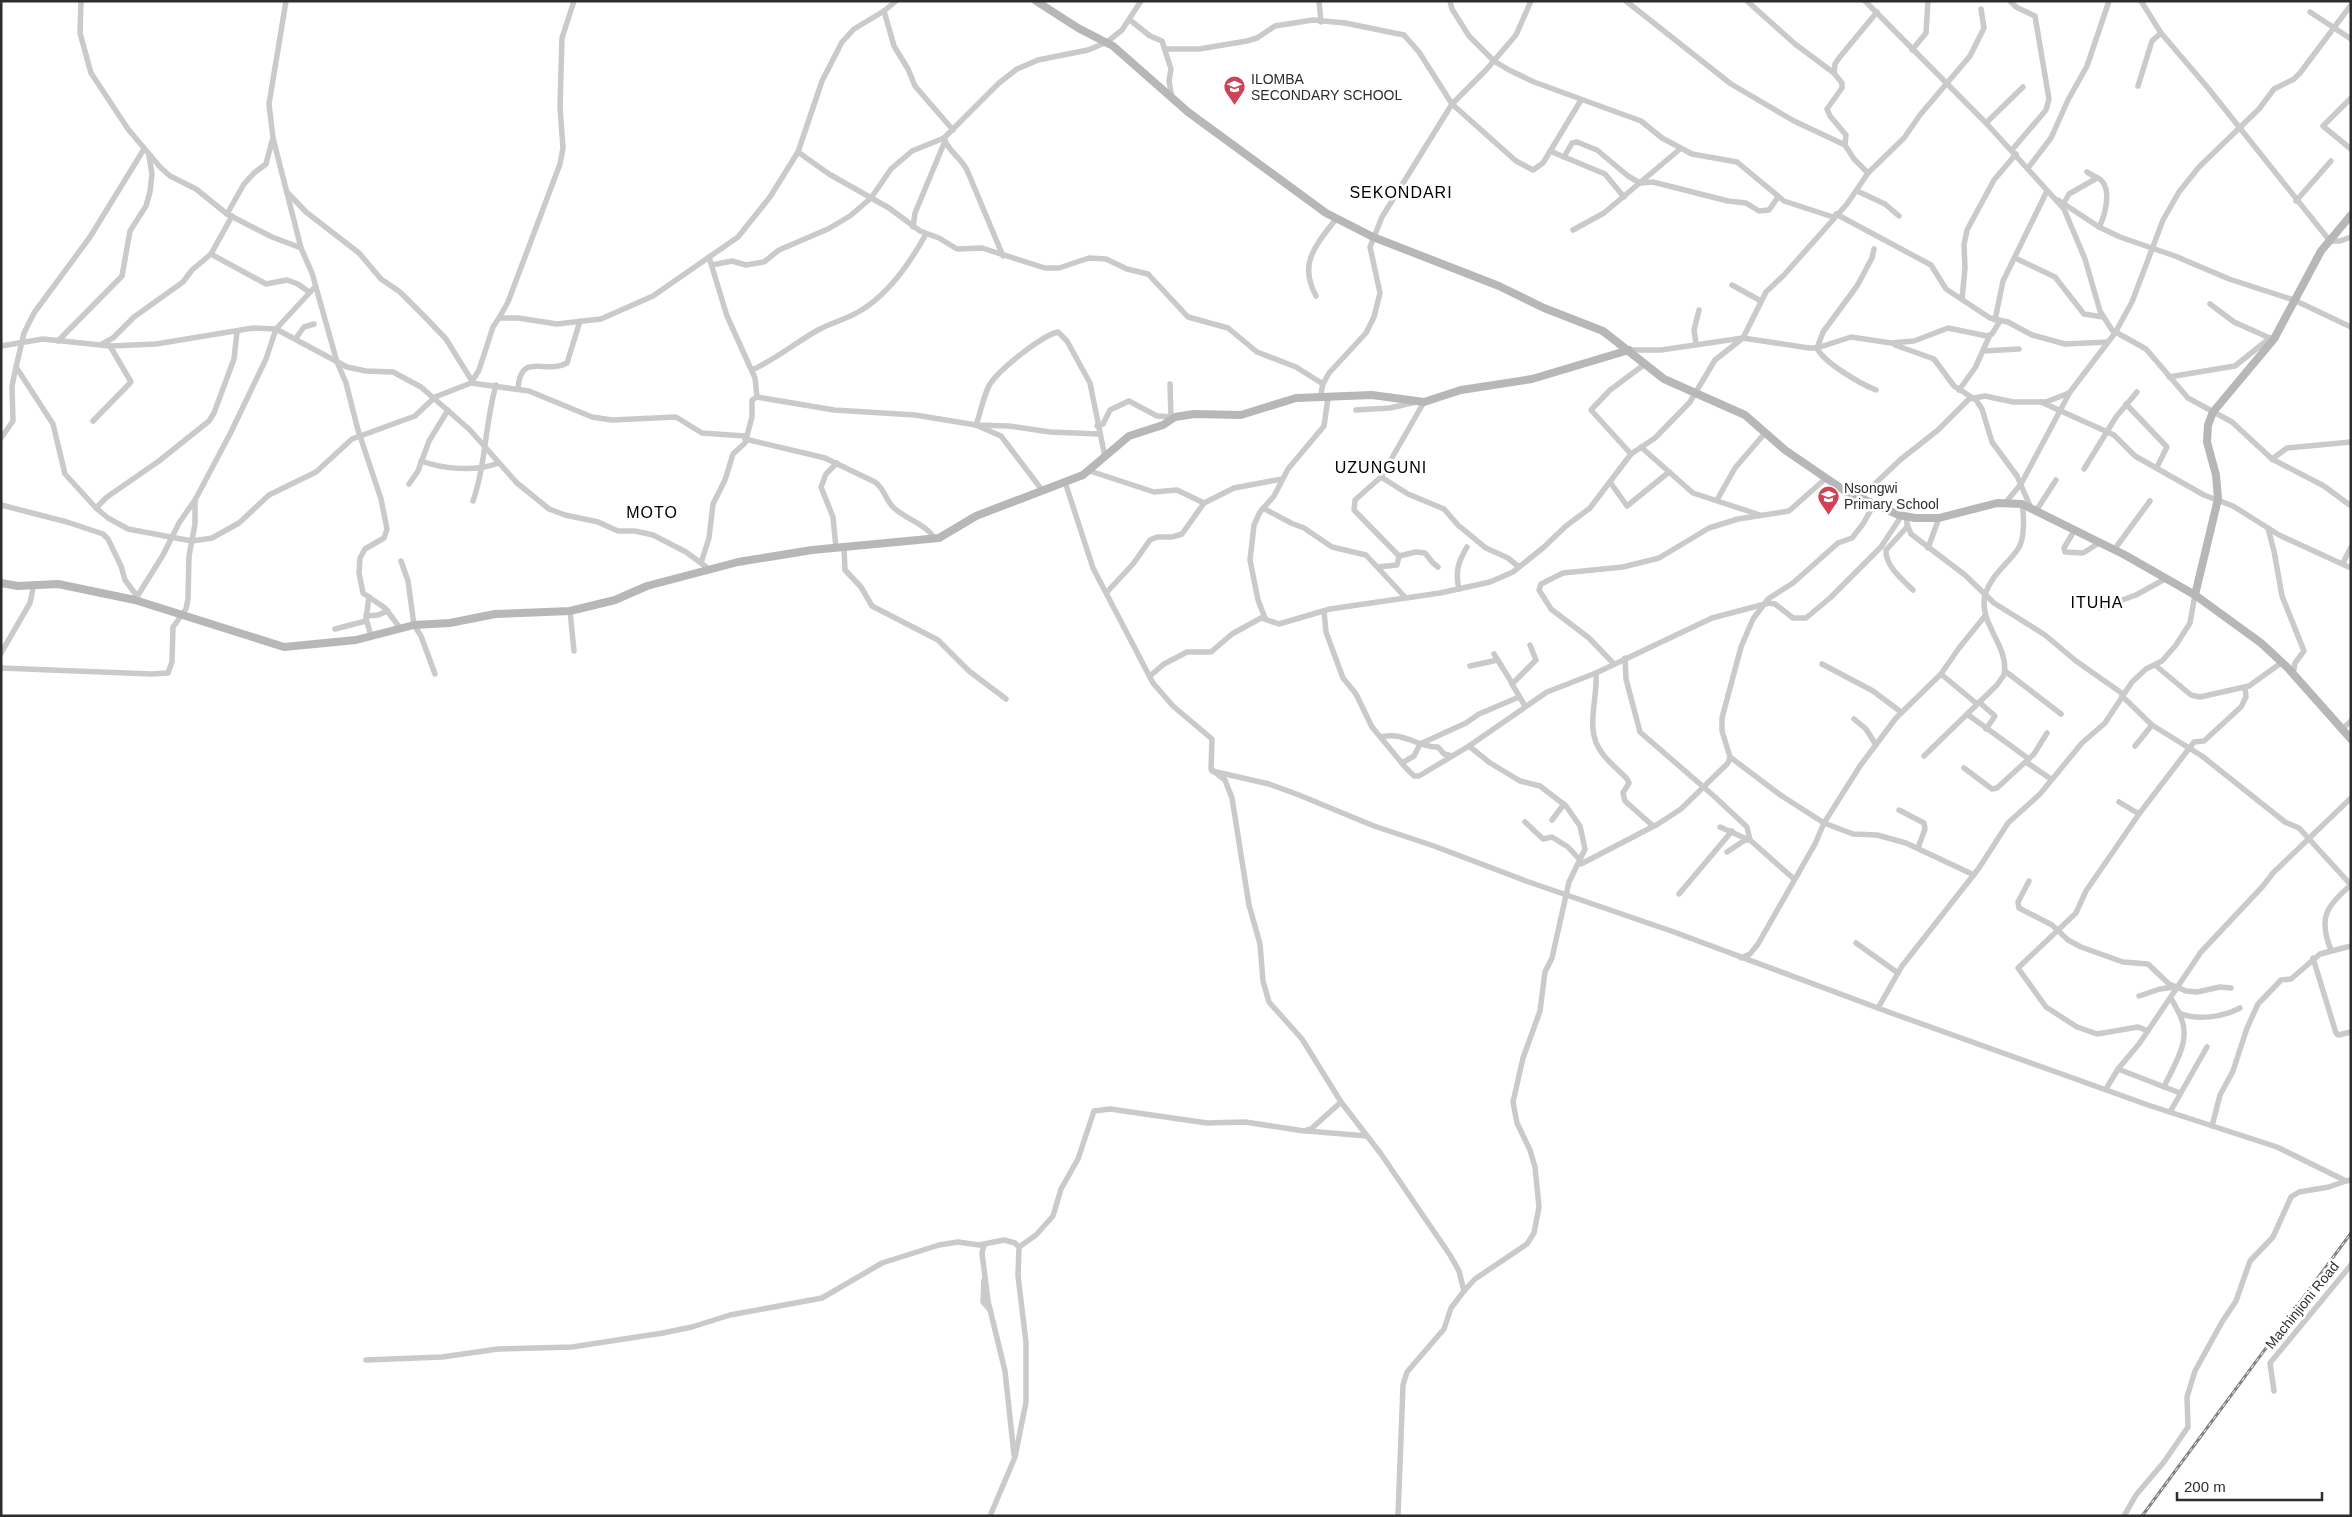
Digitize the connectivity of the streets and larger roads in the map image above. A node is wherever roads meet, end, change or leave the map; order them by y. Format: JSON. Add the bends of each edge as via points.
{"nodes":[{"id":1,"x":81,"y":1,"type":"edge"},
{"id":2,"x":286,"y":1,"type":"edge"},
{"id":3,"x":574,"y":1,"type":"edge"},
{"id":4,"x":896,"y":1,"type":"edge"},
{"id":5,"x":1036,"y":1,"type":"edge"},
{"id":6,"x":1141,"y":1,"type":"edge"},
{"id":7,"x":1319,"y":1,"type":"edge"},
{"id":8,"x":1450,"y":1,"type":"edge"},
{"id":9,"x":1531,"y":1,"type":"edge"},
{"id":10,"x":1626,"y":1,"type":"edge"},
{"id":11,"x":1747,"y":1,"type":"edge"},
{"id":12,"x":1865,"y":1,"type":"edge"},
{"id":13,"x":1928,"y":1,"type":"edge"},
{"id":14,"x":2010,"y":1,"type":"edge"},
{"id":15,"x":2110,"y":1,"type":"edge"},
{"id":16,"x":2141,"y":1,"type":"edge"},
{"id":17,"x":2351,"y":5,"type":"edge"},
{"id":18,"x":1981,"y":10,"type":"dead end"},
{"id":19,"x":884,"y":11,"type":"junction"},
{"id":20,"x":1876,"y":12,"type":"junction"},
{"id":21,"x":2310,"y":12,"type":"dead end"},
{"id":22,"x":1130,"y":20,"type":"junction"},
{"id":23,"x":1321,"y":22,"type":"junction"},
{"id":24,"x":2336,"y":27,"type":"junction"},
{"id":25,"x":2161,"y":33,"type":"junction"},
{"id":26,"x":2351,"y":39,"type":"edge"},
{"id":27,"x":1107,"y":42,"type":"junction"},
{"id":28,"x":1165,"y":49,"type":"junction"},
{"id":29,"x":1912,"y":50,"type":"junction"},
{"id":30,"x":1494,"y":61,"type":"junction"},
{"id":31,"x":1834,"y":73,"type":"junction"},
{"id":32,"x":1946,"y":84,"type":"junction"},
{"id":33,"x":2138,"y":86,"type":"dead end"},
{"id":34,"x":2023,"y":87,"type":"dead end"},
{"id":35,"x":2351,"y":98,"type":"edge"},
{"id":36,"x":1172,"y":99,"type":"junction"},
{"id":37,"x":1580,"y":100,"type":"junction"},
{"id":38,"x":1452,"y":104,"type":"junction"},
{"id":39,"x":1986,"y":123,"type":"junction"},
{"id":40,"x":2238,"y":128,"type":"junction"},
{"id":41,"x":953,"y":130,"type":"junction"},
{"id":42,"x":273,"y":138,"type":"junction"},
{"id":43,"x":944,"y":139,"type":"junction"},
{"id":44,"x":1845,"y":145,"type":"junction"},
{"id":45,"x":1680,"y":149,"type":"junction"},
{"id":46,"x":2351,"y":149,"type":"edge"},
{"id":47,"x":146,"y":151,"type":"junction"},
{"id":48,"x":1550,"y":151,"type":"junction"},
{"id":49,"x":798,"y":152,"type":"junction"},
{"id":50,"x":2014,"y":152,"type":"junction"},
{"id":51,"x":1564,"y":157,"type":"junction"},
{"id":52,"x":2331,"y":160,"type":"dead end"},
{"id":53,"x":2028,"y":168,"type":"junction"},
{"id":54,"x":2087,"y":172,"type":"dead end"},
{"id":55,"x":1868,"y":173,"type":"junction"},
{"id":56,"x":2097,"y":178,"type":"junction"},
{"id":57,"x":1640,"y":183,"type":"junction"},
{"id":58,"x":285,"y":191,"type":"junction"},
{"id":59,"x":1857,"y":191,"type":"junction"},
{"id":60,"x":2048,"y":191,"type":"junction"},
{"id":61,"x":1624,"y":197,"type":"junction"},
{"id":62,"x":1778,"y":197,"type":"junction"},
{"id":63,"x":871,"y":198,"type":"junction"},
{"id":64,"x":2055,"y":198,"type":"junction"},
{"id":65,"x":2296,"y":200,"type":"junction"},
{"id":66,"x":2064,"y":203,"type":"junction"},
{"id":67,"x":230,"y":215,"type":"junction"},
{"id":68,"x":2351,"y":215,"type":"edge"},
{"id":69,"x":1835,"y":216,"type":"junction"},
{"id":70,"x":1899,"y":216,"type":"dead end"},
{"id":71,"x":1336,"y":219,"type":"junction"},
{"id":72,"x":913,"y":227,"type":"junction"},
{"id":73,"x":2099,"y":227,"type":"junction"},
{"id":74,"x":1573,"y":230,"type":"dead end"},
{"id":75,"x":926,"y":234,"type":"junction"},
{"id":76,"x":1373,"y":237,"type":"junction"},
{"id":77,"x":2351,"y":237,"type":"edge"},
{"id":78,"x":2330,"y":241,"type":"junction"},
{"id":79,"x":301,"y":248,"type":"junction"},
{"id":80,"x":2153,"y":248,"type":"junction"},
{"id":81,"x":1874,"y":249,"type":"dead end"},
{"id":82,"x":211,"y":254,"type":"junction"},
{"id":83,"x":1003,"y":256,"type":"junction"},
{"id":84,"x":710,"y":257,"type":"junction"},
{"id":85,"x":2015,"y":258,"type":"junction"},
{"id":86,"x":712,"y":265,"type":"junction"},
{"id":87,"x":1732,"y":285,"type":"dead end"},
{"id":88,"x":316,"y":287,"type":"junction"},
{"id":89,"x":309,"y":292,"type":"junction"},
{"id":90,"x":1316,"y":296,"type":"dead end"},
{"id":91,"x":1962,"y":299,"type":"junction"},
{"id":92,"x":2294,"y":300,"type":"junction"},
{"id":93,"x":1761,"y":301,"type":"junction"},
{"id":94,"x":2210,"y":304,"type":"dead end"},
{"id":95,"x":1699,"y":310,"type":"dead end"},
{"id":96,"x":2103,"y":317,"type":"junction"},
{"id":97,"x":499,"y":318,"type":"junction"},
{"id":98,"x":580,"y":321,"type":"junction"},
{"id":99,"x":1997,"y":321,"type":"junction"},
{"id":100,"x":314,"y":324,"type":"dead end"},
{"id":101,"x":2351,"y":326,"type":"edge"},
{"id":102,"x":276,"y":329,"type":"junction"},
{"id":103,"x":237,"y":332,"type":"junction"},
{"id":104,"x":2116,"y":333,"type":"junction"},
{"id":105,"x":1990,"y":335,"type":"junction"},
{"id":106,"x":296,"y":338,"type":"junction"},
{"id":107,"x":1743,"y":338,"type":"junction"},
{"id":108,"x":2272,"y":339,"type":"junction"},
{"id":109,"x":58,"y":341,"type":"junction"},
{"id":110,"x":2108,"y":342,"type":"junction"},
{"id":111,"x":23,"y":343,"type":"junction"},
{"id":112,"x":1891,"y":343,"type":"junction"},
{"id":113,"x":100,"y":344,"type":"junction"},
{"id":114,"x":1696,"y":344,"type":"junction"},
{"id":115,"x":1,"y":346,"type":"edge"},
{"id":116,"x":110,"y":346,"type":"junction"},
{"id":117,"x":1817,"y":348,"type":"junction"},
{"id":118,"x":2020,"y":349,"type":"dead end"},
{"id":119,"x":1628,"y":350,"type":"junction"},
{"id":120,"x":1984,"y":351,"type":"junction"},
{"id":121,"x":337,"y":362,"type":"junction"},
{"id":122,"x":1645,"y":364,"type":"junction"},
{"id":123,"x":16,"y":367,"type":"junction"},
{"id":124,"x":752,"y":370,"type":"junction"},
{"id":125,"x":2169,"y":377,"type":"junction"},
{"id":126,"x":472,"y":382,"type":"junction"},
{"id":127,"x":1170,"y":384,"type":"dead end"},
{"id":128,"x":1322,"y":384,"type":"junction"},
{"id":129,"x":496,"y":385,"type":"junction"},
{"id":130,"x":518,"y":388,"type":"junction"},
{"id":131,"x":1876,"y":390,"type":"dead end"},
{"id":132,"x":1962,"y":391,"type":"junction"},
{"id":133,"x":2070,"y":392,"type":"junction"},
{"id":134,"x":2138,"y":392,"type":"dead end"},
{"id":135,"x":1696,"y":393,"type":"junction"},
{"id":136,"x":435,"y":397,"type":"junction"},
{"id":137,"x":757,"y":397,"type":"junction"},
{"id":138,"x":1324,"y":398,"type":"junction"},
{"id":139,"x":1973,"y":398,"type":"junction"},
{"id":140,"x":1420,"y":402,"type":"junction"},
{"id":141,"x":2041,"y":402,"type":"junction"},
{"id":142,"x":2126,"y":404,"type":"junction"},
{"id":143,"x":1958,"y":408,"type":"junction"},
{"id":144,"x":448,"y":410,"type":"junction"},
{"id":145,"x":1356,"y":410,"type":"dead end"},
{"id":146,"x":2060,"y":410,"type":"junction"},
{"id":147,"x":2213,"y":412,"type":"junction"},
{"id":148,"x":1173,"y":417,"type":"junction"},
{"id":149,"x":93,"y":421,"type":"dead end"},
{"id":150,"x":976,"y":425,"type":"junction"},
{"id":151,"x":1097,"y":426,"type":"junction"},
{"id":152,"x":2107,"y":432,"type":"junction"},
{"id":153,"x":1765,"y":433,"type":"junction"},
{"id":154,"x":1099,"y":434,"type":"junction"},
{"id":155,"x":360,"y":435,"type":"junction"},
{"id":156,"x":1,"y":438,"type":"edge"},
{"id":157,"x":745,"y":438,"type":"junction"},
{"id":158,"x":2351,"y":442,"type":"edge"},
{"id":159,"x":483,"y":444,"type":"junction"},
{"id":160,"x":1641,"y":447,"type":"junction"},
{"id":161,"x":1631,"y":454,"type":"junction"},
{"id":162,"x":1104,"y":457,"type":"junction"},
{"id":163,"x":2272,"y":459,"type":"junction"},
{"id":164,"x":421,"y":461,"type":"junction"},
{"id":165,"x":498,"y":463,"type":"junction"},
{"id":166,"x":837,"y":463,"type":"junction"},
{"id":167,"x":2157,"y":467,"type":"junction"},
{"id":168,"x":480,"y":469,"type":"junction"},
{"id":169,"x":2084,"y":469,"type":"dead end"},
{"id":170,"x":1090,"y":471,"type":"junction"},
{"id":171,"x":1669,"y":472,"type":"junction"},
{"id":172,"x":1381,"y":478,"type":"junction"},
{"id":173,"x":1282,"y":479,"type":"junction"},
{"id":174,"x":1825,"y":479,"type":"junction"},
{"id":175,"x":2056,"y":480,"type":"dead end"},
{"id":176,"x":1065,"y":482,"type":"junction"},
{"id":177,"x":1610,"y":482,"type":"junction"},
{"id":178,"x":409,"y":484,"type":"dead end"},
{"id":179,"x":2021,"y":484,"type":"junction"},
{"id":180,"x":1042,"y":490,"type":"junction"},
{"id":181,"x":1860,"y":498,"type":"junction"},
{"id":182,"x":195,"y":500,"type":"junction"},
{"id":183,"x":1717,"y":500,"type":"junction"},
{"id":184,"x":2218,"y":500,"type":"junction"},
{"id":185,"x":473,"y":501,"type":"dead end"},
{"id":186,"x":2150,"y":501,"type":"dead end"},
{"id":187,"x":2006,"y":502,"type":"junction"},
{"id":188,"x":1204,"y":503,"type":"junction"},
{"id":189,"x":1874,"y":504,"type":"junction"},
{"id":190,"x":2022,"y":504,"type":"junction"},
{"id":191,"x":1,"y":505,"type":"edge"},
{"id":192,"x":2351,"y":506,"type":"edge"},
{"id":193,"x":96,"y":508,"type":"junction"},
{"id":194,"x":1263,"y":508,"type":"junction"},
{"id":195,"x":2033,"y":509,"type":"junction"},
{"id":196,"x":1761,"y":515,"type":"junction"},
{"id":197,"x":1904,"y":516,"type":"junction"},
{"id":198,"x":1939,"y":518,"type":"junction"},
{"id":199,"x":1908,"y":527,"type":"junction"},
{"id":200,"x":2268,"y":528,"type":"junction"},
{"id":201,"x":2074,"y":531,"type":"junction"},
{"id":202,"x":173,"y":536,"type":"junction"},
{"id":203,"x":935,"y":539,"type":"junction"},
{"id":204,"x":192,"y":541,"type":"junction"},
{"id":205,"x":2099,"y":543,"type":"junction"},
{"id":206,"x":1467,"y":547,"type":"dead end"},
{"id":207,"x":2351,"y":547,"type":"edge"},
{"id":208,"x":840,"y":548,"type":"junction"},
{"id":209,"x":1928,"y":548,"type":"junction"},
{"id":210,"x":2114,"y":550,"type":"junction"},
{"id":211,"x":1399,"y":556,"type":"junction"},
{"id":212,"x":401,"y":562,"type":"dead end"},
{"id":213,"x":701,"y":563,"type":"junction"},
{"id":214,"x":2343,"y":563,"type":"junction"},
{"id":215,"x":1438,"y":566,"type":"dead end"},
{"id":216,"x":1378,"y":567,"type":"junction"},
{"id":217,"x":1519,"y":568,"type":"junction"},
{"id":218,"x":2351,"y":568,"type":"edge"},
{"id":219,"x":709,"y":569,"type":"junction"},
{"id":220,"x":2165,"y":579,"type":"junction"},
{"id":221,"x":1,"y":583,"type":"edge"},
{"id":222,"x":34,"y":584,"type":"junction"},
{"id":223,"x":1459,"y":589,"type":"junction"},
{"id":224,"x":1913,"y":590,"type":"dead end"},
{"id":225,"x":1107,"y":592,"type":"junction"},
{"id":226,"x":1986,"y":595,"type":"junction"},
{"id":227,"x":2195,"y":595,"type":"junction"},
{"id":228,"x":369,"y":597,"type":"junction"},
{"id":229,"x":1405,"y":597,"type":"junction"},
{"id":230,"x":136,"y":598,"type":"junction"},
{"id":231,"x":1763,"y":604,"type":"junction"},
{"id":232,"x":2100,"y":608,"type":"dead end"},
{"id":233,"x":388,"y":611,"type":"junction"},
{"id":234,"x":570,"y":611,"type":"junction"},
{"id":235,"x":1324,"y":611,"type":"junction"},
{"id":236,"x":181,"y":616,"type":"junction"},
{"id":237,"x":1985,"y":616,"type":"junction"},
{"id":238,"x":1265,"y":618,"type":"junction"},
{"id":239,"x":366,"y":619,"type":"junction"},
{"id":240,"x":414,"y":625,"type":"junction"},
{"id":241,"x":400,"y":628,"type":"junction"},
{"id":242,"x":335,"y":629,"type":"dead end"},
{"id":243,"x":371,"y":636,"type":"junction"},
{"id":244,"x":1530,"y":646,"type":"dead end"},
{"id":245,"x":574,"y":651,"type":"dead end"},
{"id":246,"x":1,"y":653,"type":"edge"},
{"id":247,"x":1625,"y":658,"type":"junction"},
{"id":248,"x":2281,"y":662,"type":"junction"},
{"id":249,"x":1614,"y":664,"type":"junction"},
{"id":250,"x":1822,"y":664,"type":"dead end"},
{"id":251,"x":2155,"y":664,"type":"junction"},
{"id":252,"x":1470,"y":666,"type":"dead end"},
{"id":253,"x":1,"y":668,"type":"edge"},
{"id":254,"x":2005,"y":671,"type":"junction"},
{"id":255,"x":1596,"y":673,"type":"junction"},
{"id":256,"x":435,"y":674,"type":"dead end"},
{"id":257,"x":1941,"y":674,"type":"junction"},
{"id":258,"x":2293,"y":674,"type":"junction"},
{"id":259,"x":1150,"y":676,"type":"junction"},
{"id":260,"x":1512,"y":683,"type":"junction"},
{"id":261,"x":2245,"y":688,"type":"junction"},
{"id":262,"x":2122,"y":695,"type":"junction"},
{"id":263,"x":1519,"y":697,"type":"junction"},
{"id":264,"x":1006,"y":699,"type":"dead end"},
{"id":265,"x":1978,"y":703,"type":"junction"},
{"id":266,"x":1525,"y":706,"type":"junction"},
{"id":267,"x":1901,"y":712,"type":"junction"},
{"id":268,"x":1967,"y":714,"type":"junction"},
{"id":269,"x":2060,"y":714,"type":"dead end"},
{"id":270,"x":1854,"y":719,"type":"dead end"},
{"id":271,"x":2351,"y":721,"type":"edge"},
{"id":272,"x":2152,"y":725,"type":"junction"},
{"id":273,"x":1986,"y":729,"type":"junction"},
{"id":274,"x":2341,"y":730,"type":"junction"},
{"id":275,"x":2047,"y":734,"type":"dead end"},
{"id":276,"x":1382,"y":738,"type":"junction"},
{"id":277,"x":2351,"y":739,"type":"edge"},
{"id":278,"x":1423,"y":742,"type":"junction"},
{"id":279,"x":1876,"y":745,"type":"junction"},
{"id":280,"x":1469,"y":746,"type":"junction"},
{"id":281,"x":2135,"y":746,"type":"dead end"},
{"id":282,"x":2190,"y":748,"type":"junction"},
{"id":283,"x":1452,"y":756,"type":"junction"},
{"id":284,"x":1924,"y":756,"type":"dead end"},
{"id":285,"x":1730,"y":757,"type":"junction"},
{"id":286,"x":2027,"y":761,"type":"junction"},
{"id":287,"x":1402,"y":763,"type":"junction"},
{"id":288,"x":1964,"y":768,"type":"dead end"},
{"id":289,"x":1212,"y":771,"type":"junction"},
{"id":290,"x":2051,"y":779,"type":"junction"},
{"id":291,"x":1702,"y":786,"type":"junction"},
{"id":292,"x":2351,"y":798,"type":"edge"},
{"id":293,"x":2119,"y":802,"type":"dead end"},
{"id":294,"x":1564,"y":804,"type":"junction"},
{"id":295,"x":1899,"y":810,"type":"dead end"},
{"id":296,"x":2139,"y":814,"type":"junction"},
{"id":297,"x":1552,"y":820,"type":"dead end"},
{"id":298,"x":1525,"y":822,"type":"dead end"},
{"id":299,"x":1824,"y":823,"type":"junction"},
{"id":300,"x":1653,"y":826,"type":"junction"},
{"id":301,"x":1720,"y":827,"type":"dead end"},
{"id":302,"x":1732,"y":830,"type":"junction"},
{"id":303,"x":2307,"y":839,"type":"junction"},
{"id":304,"x":1750,"y":840,"type":"junction"},
{"id":305,"x":1918,"y":848,"type":"junction"},
{"id":306,"x":1726,"y":852,"type":"dead end"},
{"id":307,"x":1580,"y":863,"type":"junction"},
{"id":308,"x":1974,"y":875,"type":"junction"},
{"id":309,"x":1794,"y":879,"type":"junction"},
{"id":310,"x":2029,"y":882,"type":"dead end"},
{"id":311,"x":2351,"y":885,"type":"edge"},
{"id":312,"x":1566,"y":894,"type":"junction"},
{"id":313,"x":1679,"y":894,"type":"dead end"},
{"id":314,"x":2059,"y":931,"type":"junction"},
{"id":315,"x":1856,"y":943,"type":"dead end"},
{"id":316,"x":2351,"y":946,"type":"edge"},
{"id":317,"x":2330,"y":950,"type":"junction"},
{"id":318,"x":1740,"y":958,"type":"junction"},
{"id":319,"x":2313,"y":958,"type":"junction"},
{"id":320,"x":1898,"y":973,"type":"junction"},
{"id":321,"x":2176,"y":987,"type":"junction"},
{"id":322,"x":2231,"y":988,"type":"dead end"},
{"id":323,"x":2139,"y":996,"type":"dead end"},
{"id":324,"x":2171,"y":998,"type":"junction"},
{"id":325,"x":1878,"y":1008,"type":"junction"},
{"id":326,"x":2240,"y":1008,"type":"dead end"},
{"id":327,"x":2179,"y":1013,"type":"junction"},
{"id":328,"x":2148,"y":1031,"type":"junction"},
{"id":329,"x":2351,"y":1032,"type":"edge"},
{"id":330,"x":2207,"y":1047,"type":"dead end"},
{"id":331,"x":2118,"y":1069,"type":"junction"},
{"id":332,"x":2164,"y":1087,"type":"junction"},
{"id":333,"x":2106,"y":1089,"type":"junction"},
{"id":334,"x":2180,"y":1093,"type":"junction"},
{"id":335,"x":1341,"y":1102,"type":"junction"},
{"id":336,"x":2170,"y":1112,"type":"junction"},
{"id":337,"x":2212,"y":1126,"type":"junction"},
{"id":338,"x":1307,"y":1130,"type":"junction"},
{"id":339,"x":1367,"y":1136,"type":"junction"},
{"id":340,"x":2348,"y":1180,"type":"edge"},
{"id":341,"x":984,"y":1245,"type":"junction"},
{"id":342,"x":1019,"y":1248,"type":"junction"},
{"id":343,"x":2351,"y":1265,"type":"edge"},
{"id":344,"x":1464,"y":1291,"type":"junction"},
{"id":345,"x":366,"y":1360,"type":"dead end"},
{"id":346,"x":2274,"y":1391,"type":"dead end"},
{"id":347,"x":1015,"y":1457,"type":"junction"},
{"id":348,"x":990,"y":1516,"type":"edge"},
{"id":349,"x":1398,"y":1516,"type":"edge"},
{"id":350,"x":2124,"y":1516,"type":"edge"}],
"edges":[{"from":1,"to":47,"type":"street","via":[[80,33],[91,73]]},
{"from":2,"to":42,"type":"street","via":[[269,104]]},
{"from":3,"to":97,"type":"street","via":[[562,38],[560,107],[563,148],[560,164]]},
{"from":4,"to":19,"type":"street"},
{"from":5,"to":27,"type":"street"},
{"from":6,"to":22,"type":"street"},
{"from":7,"to":23,"type":"street"},
{"from":8,"to":30,"type":"street","via":[[1460,23]]},
{"from":9,"to":30,"type":"street","via":[[1516,35]]},
{"from":10,"to":44,"type":"street","via":[[1731,84],[1794,121]]},
{"from":11,"to":31,"type":"street","via":[[1795,44]]},
{"from":12,"to":20,"type":"street"},
{"from":13,"to":29,"type":"street","via":[[1926,33]]},
{"from":14,"to":50,"type":"street","via":[[2035,16],[2049,99],[2046,110]]},
{"from":15,"to":53,"type":"street","via":[[2087,66],[2051,138]]},
{"from":16,"to":25,"type":"street"},
{"from":17,"to":24,"type":"street"},
{"from":18,"to":32,"type":"street","via":[[1984,23],[1980,38],[1970,56]]},
{"from":19,"to":41,"type":"street","via":[[894,46],[914,86]]},
{"from":19,"to":49,"type":"street","via":[[854,29],[842,42],[822,81]]},
{"from":20,"to":29,"type":"street"},
{"from":20,"to":31,"type":"street","via":[[1839,58]]},
{"from":21,"to":24,"type":"street"},
{"from":22,"to":27,"type":"street"},
{"from":22,"to":28,"type":"street","via":[[1150,36],[1161,40]]},
{"from":23,"to":28,"type":"street","via":[[1282,23],[1253,39],[1225,45]]},
{"from":23,"to":38,"type":"street","via":[[1340,22],[1404,35],[1419,52]]},
{"from":24,"to":26,"type":"street"},
{"from":24,"to":40,"type":"street","via":[[2300,73],[2274,89],[2259,109]]},
{"from":25,"to":33,"type":"street","via":[[2152,41]]},
{"from":25,"to":40,"type":"street"},
{"from":27,"to":36,"type":"street"},
{"from":27,"to":41,"type":"street","via":[[1088,50],[1038,60],[1017,69]]},
{"from":28,"to":36,"type":"street","via":[[1171,69]]},
{"from":29,"to":32,"type":"street"},
{"from":30,"to":37,"type":"street","via":[[1524,78]]},
{"from":30,"to":38,"type":"street"},
{"from":31,"to":44,"type":"street","via":[[1842,88],[1827,109],[1846,135]]},
{"from":32,"to":39,"type":"street"},
{"from":32,"to":55,"type":"street","via":[[1904,138]]},
{"from":34,"to":39,"type":"street"},
{"from":35,"to":46,"type":"street","via":[[2323,126]]},
{"from":36,"to":71,"type":"street"},
{"from":37,"to":45,"type":"street","via":[[1640,121]]},
{"from":37,"to":48,"type":"street"},
{"from":38,"to":48,"type":"street","via":[[1527,168],[1537,168]]},
{"from":38,"to":76,"type":"street","via":[[1386,208]]},
{"from":39,"to":50,"type":"street"},
{"from":40,"to":65,"type":"street"},
{"from":40,"to":80,"type":"street","via":[[2179,192]]},
{"from":41,"to":43,"type":"street"},
{"from":42,"to":58,"type":"street"},
{"from":42,"to":67,"type":"street","via":[[266,164],[244,184]]},
{"from":43,"to":63,"type":"street","via":[[912,151],[887,173]]},
{"from":43,"to":72,"type":"street","via":[[915,213]]},
{"from":43,"to":83,"type":"street","via":[[967,170]]},
{"from":44,"to":55,"type":"street"},
{"from":45,"to":57,"type":"street"},
{"from":45,"to":62,"type":"street","via":[[1702,157],[1737,162]]},
{"from":47,"to":67,"type":"street","via":[[164,172],[196,189]]},
{"from":47,"to":109,"type":"street","via":[[152,174],[150,192],[146,206],[130,232],[122,276]]},
{"from":47,"to":111,"type":"street","via":[[90,237],[34,313],[24,333]]},
{"from":48,"to":51,"type":"street"},
{"from":49,"to":63,"type":"street"},
{"from":49,"to":84,"type":"street","via":[[754,220],[738,237]]},
{"from":50,"to":53,"type":"street"},
{"from":50,"to":91,"type":"street","via":[[1994,180],[1967,230]]},
{"from":51,"to":57,"type":"street","via":[[1572,143],[1578,142],[1602,153]]},
{"from":51,"to":61,"type":"street","via":[[1605,174]]},
{"from":52,"to":65,"type":"street"},
{"from":53,"to":60,"type":"street"},
{"from":54,"to":56,"type":"street"},
{"from":55,"to":59,"type":"street"},
{"from":56,"to":66,"type":"street","via":[[2069,194]]},
{"from":56,"to":73,"type":"street","via":[[2105,187],[2107,208]]},
{"from":57,"to":61,"type":"street"},
{"from":57,"to":62,"type":"street","via":[[1657,183],[1746,204],[1764,212]]},
{"from":58,"to":79,"type":"street"},
{"from":58,"to":126,"type":"street","via":[[358,253],[425,317],[446,339]]},
{"from":59,"to":69,"type":"street"},
{"from":59,"to":70,"type":"street","via":[[1885,204]]},
{"from":60,"to":64,"type":"street"},
{"from":60,"to":85,"type":"street"},
{"from":61,"to":74,"type":"street","via":[[1604,213]]},
{"from":62,"to":69,"type":"street"},
{"from":63,"to":72,"type":"street"},
{"from":63,"to":86,"type":"street","via":[[850,216],[779,250],[764,262],[746,264],[732,261]]},
{"from":64,"to":66,"type":"street"},
{"from":64,"to":96,"type":"street","via":[[2072,223]]},
{"from":65,"to":78,"type":"street"},
{"from":66,"to":73,"type":"street"},
{"from":67,"to":79,"type":"street"},
{"from":67,"to":82,"type":"street"},
{"from":68,"to":78,"type":"street"},
{"from":69,"to":91,"type":"street","via":[[1932,265],[1945,288]]},
{"from":69,"to":93,"type":"street"},
{"from":71,"to":76,"type":"street"},
{"from":71,"to":90,"type":"street","via":[[1310,256],[1308,284]]},
{"from":72,"to":75,"type":"street"},
{"from":73,"to":80,"type":"street"},
{"from":75,"to":83,"type":"street","via":[[957,249],[982,248]]},
{"from":75,"to":124,"type":"street","via":[[904,272],[868,305],[818,330]]},
{"from":76,"to":119,"type":"street","via":[[1593,326]]},
{"from":76,"to":128,"type":"street","via":[[1370,247],[1380,293],[1374,317],[1366,333],[1329,372]]},
{"from":77,"to":78,"type":"street"},
{"from":78,"to":92,"type":"street"},
{"from":79,"to":88,"type":"street"},
{"from":80,"to":92,"type":"street","via":[[2229,279]]},
{"from":80,"to":104,"type":"street"},
{"from":81,"to":117,"type":"street","via":[[1854,292],[1823,332]]},
{"from":82,"to":89,"type":"street","via":[[266,284],[286,280]]},
{"from":82,"to":113,"type":"street","via":[[183,282],[134,317],[113,338]]},
{"from":83,"to":128,"type":"street","via":[[1053,269],[1095,258],[1106,259],[1148,274],[1188,317],[1228,328],[1257,352],[1296,367]]},
{"from":84,"to":86,"type":"street"},
{"from":84,"to":98,"type":"street","via":[[644,301],[601,319]]},
{"from":85,"to":96,"type":"street","via":[[2055,276],[2084,314]]},
{"from":85,"to":99,"type":"street","via":[[2002,283]]},
{"from":86,"to":124,"type":"street","via":[[726,316]]},
{"from":87,"to":93,"type":"street"},
{"from":88,"to":89,"type":"street"},
{"from":88,"to":121,"type":"street"},
{"from":89,"to":102,"type":"street"},
{"from":91,"to":99,"type":"street"},
{"from":92,"to":101,"type":"street"},
{"from":92,"to":108,"type":"street"},
{"from":93,"to":107,"type":"street"},
{"from":94,"to":108,"type":"street","via":[[2234,322]]},
{"from":95,"to":114,"type":"street","via":[[1694,330]]},
{"from":96,"to":104,"type":"street"},
{"from":97,"to":98,"type":"street","via":[[557,324]]},
{"from":97,"to":126,"type":"street"},
{"from":98,"to":130,"type":"street","via":[[566,365],[529,366],[521,374]]},
{"from":99,"to":105,"type":"street"},
{"from":99,"to":110,"type":"street","via":[[2008,322],[2032,335],[2065,344]]},
{"from":100,"to":106,"type":"street","via":[[304,327]]},
{"from":102,"to":103,"type":"street","via":[[253,328]]},
{"from":102,"to":106,"type":"street"},
{"from":102,"to":182,"type":"street","via":[[256,381]]},
{"from":103,"to":116,"type":"street","via":[[210,334],[166,344]]},
{"from":103,"to":193,"type":"street","via":[[234,359],[208,421]]},
{"from":104,"to":110,"type":"street"},
{"from":104,"to":125,"type":"street","via":[[2146,349]]},
{"from":105,"to":112,"type":"street","via":[[1948,328],[1921,340]]},
{"from":105,"to":120,"type":"street"},
{"from":106,"to":121,"type":"street"},
{"from":107,"to":114,"type":"street"},
{"from":107,"to":117,"type":"street"},
{"from":107,"to":135,"type":"street","via":[[1715,360]]},
{"from":108,"to":125,"type":"street","via":[[2235,366]]},
{"from":108,"to":147,"type":"street"},
{"from":109,"to":111,"type":"street"},
{"from":109,"to":113,"type":"street"},
{"from":110,"to":133,"type":"street"},
{"from":111,"to":115,"type":"street"},
{"from":111,"to":123,"type":"street"},
{"from":112,"to":117,"type":"street","via":[[1851,337]]},
{"from":112,"to":132,"type":"street","via":[[1934,359],[1951,384]]},
{"from":113,"to":116,"type":"street"},
{"from":114,"to":119,"type":"street","via":[[1661,350]]},
{"from":116,"to":149,"type":"street","via":[[131,382]]},
{"from":117,"to":131,"type":"street","via":[[1822,357],[1853,379]]},
{"from":118,"to":120,"type":"street"},
{"from":119,"to":122,"type":"street"},
{"from":119,"to":140,"type":"street","via":[[1532,379],[1461,390]]},
{"from":120,"to":132,"type":"street"},
{"from":121,"to":136,"type":"street","via":[[359,370],[393,372]]},
{"from":121,"to":155,"type":"street"},
{"from":122,"to":135,"type":"street","via":[[1664,379]]},
{"from":122,"to":161,"type":"street","via":[[1610,390],[1591,410]]},
{"from":123,"to":156,"type":"street","via":[[12,386],[13,421]]},
{"from":123,"to":193,"type":"street","via":[[53,424],[65,474]]},
{"from":124,"to":137,"type":"street","via":[[758,385]]},
{"from":125,"to":147,"type":"street","via":[[2188,398]]},
{"from":126,"to":129,"type":"street"},
{"from":126,"to":136,"type":"street"},
{"from":127,"to":148,"type":"street"},
{"from":128,"to":138,"type":"street"},
{"from":129,"to":130,"type":"street"},
{"from":129,"to":159,"type":"street"},
{"from":130,"to":157,"type":"street","via":[[592,417],[612,420],[676,417],[702,433]]},
{"from":132,"to":139,"type":"street"},
{"from":132,"to":143,"type":"street"},
{"from":133,"to":141,"type":"street"},
{"from":133,"to":146,"type":"street"},
{"from":134,"to":142,"type":"street"},
{"from":135,"to":153,"type":"street","via":[[1740,412]]},
{"from":135,"to":160,"type":"street","via":[[1663,431]]},
{"from":136,"to":144,"type":"street"},
{"from":136,"to":155,"type":"street","via":[[415,416]]},
{"from":137,"to":150,"type":"street","via":[[834,410],[915,416]]},
{"from":137,"to":157,"type":"street","via":[[752,400],[752,417]]},
{"from":138,"to":140,"type":"street","via":[[1372,395]]},
{"from":138,"to":148,"type":"street","via":[[1291,399],[1257,412]]},
{"from":138,"to":173,"type":"street","via":[[1324,426]]},
{"from":139,"to":141,"type":"street","via":[[1985,396],[2008,402]]},
{"from":139,"to":143,"type":"street"},
{"from":139,"to":179,"type":"street","via":[[1982,409],[1992,442]]},
{"from":140,"to":145,"type":"street"},
{"from":140,"to":172,"type":"street"},
{"from":141,"to":146,"type":"street"},
{"from":142,"to":152,"type":"street"},
{"from":142,"to":167,"type":"street","via":[[2167,447]]},
{"from":143,"to":181,"type":"street"},
{"from":144,"to":159,"type":"street"},
{"from":144,"to":164,"type":"street"},
{"from":146,"to":152,"type":"street"},
{"from":146,"to":179,"type":"street"},
{"from":147,"to":163,"type":"street","via":[[2232,422]]},
{"from":147,"to":184,"type":"street","via":[[2207,442],[2216,475]]},
{"from":148,"to":151,"type":"street","via":[[1156,416],[1129,401],[1110,410],[1103,424]]},
{"from":148,"to":162,"type":"street","via":[[1129,436]]},
{"from":150,"to":151,"type":"street","via":[[985,395],[995,378],[1036,344],[1058,332],[1067,341],[1090,383]]},
{"from":150,"to":154,"type":"street"},
{"from":150,"to":180,"type":"street","via":[[1004,439]]},
{"from":151,"to":154,"type":"street"},
{"from":152,"to":167,"type":"street","via":[[2118,438],[2135,456]]},
{"from":152,"to":169,"type":"street"},
{"from":153,"to":174,"type":"street"},
{"from":153,"to":183,"type":"street","via":[[1736,468]]},
{"from":154,"to":162,"type":"street"},
{"from":155,"to":204,"type":"street","via":[[348,441],[316,472],[263,499],[238,522],[212,538]]},
{"from":155,"to":228,"type":"street","via":[[378,488],[387,529],[384,538],[365,549],[360,558],[359,576],[363,593]]},
{"from":157,"to":166,"type":"street"},
{"from":157,"to":213,"type":"street","via":[[743,446],[733,454],[723,486],[713,504],[710,538]]},
{"from":158,"to":163,"type":"street","via":[[2287,448]]},
{"from":159,"to":165,"type":"street"},
{"from":159,"to":168,"type":"street"},
{"from":160,"to":161,"type":"street"},
{"from":160,"to":171,"type":"street"},
{"from":161,"to":177,"type":"street"},
{"from":162,"to":170,"type":"street"},
{"from":163,"to":192,"type":"street","via":[[2324,486]]},
{"from":164,"to":168,"type":"street"},
{"from":164,"to":178,"type":"street"},
{"from":165,"to":168,"type":"street"},
{"from":165,"to":213,"type":"street","via":[[527,492],[556,513],[594,521],[618,531],[653,535]]},
{"from":166,"to":203,"type":"street","via":[[880,485],[891,506],[925,528]]},
{"from":166,"to":208,"type":"street","via":[[826,474],[821,487],[833,517]]},
{"from":167,"to":184,"type":"street"},
{"from":168,"to":185,"type":"street"},
{"from":170,"to":176,"type":"street"},
{"from":170,"to":188,"type":"street","via":[[1154,492],[1177,490]]},
{"from":171,"to":177,"type":"street","via":[[1627,506]]},
{"from":171,"to":183,"type":"street","via":[[1693,493]]},
{"from":172,"to":211,"type":"street","via":[[1355,500],[1353,508]]},
{"from":172,"to":217,"type":"street","via":[[1444,509],[1486,548],[1508,558]]},
{"from":173,"to":188,"type":"street","via":[[1234,488]]},
{"from":173,"to":194,"type":"street","via":[[1274,496]]},
{"from":174,"to":181,"type":"street"},
{"from":174,"to":196,"type":"street","via":[[1790,510]]},
{"from":175,"to":195,"type":"street"},
{"from":176,"to":180,"type":"street"},
{"from":176,"to":225,"type":"street","via":[[1093,568]]},
{"from":177,"to":217,"type":"street","via":[[1590,508]]},
{"from":179,"to":187,"type":"street"},
{"from":179,"to":195,"type":"street"},
{"from":180,"to":203,"type":"street","via":[[976,516]]},
{"from":181,"to":189,"type":"street"},
{"from":182,"to":202,"type":"street"},
{"from":182,"to":204,"type":"street"},
{"from":183,"to":196,"type":"street"},
{"from":184,"to":200,"type":"street"},
{"from":184,"to":227,"type":"street"},
{"from":186,"to":210,"type":"street"},
{"from":187,"to":190,"type":"street"},
{"from":187,"to":198,"type":"street"},
{"from":188,"to":225,"type":"street","via":[[1182,534],[1150,540]]},
{"from":189,"to":197,"type":"street"},
{"from":189,"to":231,"type":"street","via":[[1852,538],[1838,543],[1793,583]]},
{"from":190,"to":195,"type":"street"},
{"from":190,"to":226,"type":"street","via":[[2024,524],[2020,547],[1998,571]]},
{"from":191,"to":230,"type":"street","via":[[103,534]]},
{"from":193,"to":202,"type":"street","via":[[128,529]]},
{"from":194,"to":216,"type":"street","via":[[1304,528],[1332,547],[1366,555]]},
{"from":194,"to":238,"type":"street","via":[[1254,525],[1250,560]]},
{"from":195,"to":201,"type":"street"},
{"from":196,"to":249,"type":"street","via":[[1709,528],[1658,558],[1623,567],[1563,573],[1541,584],[1539,590],[1551,609],[1589,638]]},
{"from":197,"to":198,"type":"street"},
{"from":197,"to":199,"type":"street"},
{"from":197,"to":231,"type":"street","via":[[1865,565],[1808,616],[1792,618],[1775,604]]},
{"from":198,"to":209,"type":"street"},
{"from":199,"to":209,"type":"street"},
{"from":199,"to":224,"type":"street","via":[[1886,550],[1886,555]]},
{"from":200,"to":214,"type":"street"},
{"from":200,"to":258,"type":"street","via":[[2282,596],[2304,651],[2295,663]]},
{"from":201,"to":205,"type":"street"},
{"from":201,"to":205,"type":"street","via":[[2065,552],[2083,553]]},
{"from":202,"to":204,"type":"street"},
{"from":202,"to":230,"type":"street"},
{"from":203,"to":208,"type":"street"},
{"from":204,"to":236,"type":"street","via":[[188,599]]},
{"from":205,"to":210,"type":"street"},
{"from":206,"to":223,"type":"street","via":[[1457,565]]},
{"from":207,"to":214,"type":"street"},
{"from":208,"to":219,"type":"street","via":[[791,552]]},
{"from":208,"to":264,"type":"street","via":[[845,570],[862,587],[872,606],[938,640],[969,671]]},
{"from":209,"to":226,"type":"street","via":[[1966,575]]},
{"from":210,"to":220,"type":"street"},
{"from":211,"to":215,"type":"street","via":[[1425,553]]},
{"from":211,"to":216,"type":"street","via":[[1397,565]]},
{"from":212,"to":240,"type":"street","via":[[408,581]]},
{"from":213,"to":219,"type":"street"},
{"from":214,"to":218,"type":"street"},
{"from":216,"to":229,"type":"street"},
{"from":217,"to":223,"type":"street","via":[[1504,577]]},
{"from":219,"to":234,"type":"street"},
{"from":220,"to":227,"type":"street"},
{"from":220,"to":232,"type":"street","via":[[2136,595]]},
{"from":221,"to":222,"type":"street"},
{"from":222,"to":230,"type":"street","via":[[58,584]]},
{"from":222,"to":246,"type":"street","via":[[30,603]]},
{"from":223,"to":229,"type":"street"},
{"from":225,"to":259,"type":"street"},
{"from":226,"to":237,"type":"street"},
{"from":226,"to":262,"type":"street","via":[[2045,635]]},
{"from":227,"to":248,"type":"street","via":[[2261,643]]},
{"from":227,"to":251,"type":"street","via":[[2193,613],[2184,634],[2167,656]]},
{"from":228,"to":233,"type":"street"},
{"from":228,"to":239,"type":"street"},
{"from":229,"to":235,"type":"street"},
{"from":230,"to":236,"type":"street"},
{"from":231,"to":247,"type":"street","via":[[1712,618]]},
{"from":231,"to":285,"type":"street","via":[[1740,647],[1722,718],[1722,731]]},
{"from":233,"to":239,"type":"street"},
{"from":233,"to":241,"type":"street"},
{"from":234,"to":240,"type":"street","via":[[505,613],[450,623]]},
{"from":234,"to":245,"type":"street"},
{"from":235,"to":238,"type":"street","via":[[1279,624]]},
{"from":235,"to":276,"type":"street","via":[[1326,632],[1340,674]]},
{"from":236,"to":243,"type":"street","via":[[284,646]]},
{"from":236,"to":253,"type":"street","via":[[173,627],[172,667],[165,674]]},
{"from":237,"to":254,"type":"street","via":[[1998,640]]},
{"from":237,"to":257,"type":"street"},
{"from":238,"to":259,"type":"street","via":[[1259,618],[1235,632],[1211,652],[1187,652]]},
{"from":239,"to":242,"type":"street"},
{"from":239,"to":243,"type":"street"},
{"from":240,"to":241,"type":"street"},
{"from":240,"to":256,"type":"street"},
{"from":241,"to":243,"type":"street"},
{"from":244,"to":260,"type":"street","via":[[1536,660]]},
{"from":247,"to":249,"type":"street"},
{"from":247,"to":291,"type":"street","via":[[1626,679],[1640,732]]},
{"from":248,"to":258,"type":"street"},
{"from":248,"to":261,"type":"street"},
{"from":249,"to":255,"type":"street"},
{"from":250,"to":267,"type":"street","via":[[1873,690]]},
{"from":251,"to":261,"type":"street","via":[[2196,697]]},
{"from":251,"to":262,"type":"street","via":[[2140,673]]},
{"from":252,"to":260,"type":"street","via":[[1496,657]]},
{"from":254,"to":265,"type":"street","via":[[2002,679]]},
{"from":254,"to":269,"type":"street"},
{"from":255,"to":266,"type":"street","via":[[1557,687]]},
{"from":255,"to":300,"type":"street","via":[[1592,721],[1596,742],[1606,758],[1628,779],[1625,801]]},
{"from":257,"to":265,"type":"street"},
{"from":257,"to":267,"type":"street"},
{"from":258,"to":274,"type":"street"},
{"from":259,"to":289,"type":"street","via":[[1167,700],[1212,739]]},
{"from":260,"to":263,"type":"street"},
{"from":261,"to":282,"type":"street","via":[[2246,700],[2241,707],[2204,741],[2194,742]]},
{"from":262,"to":272,"type":"street"},
{"from":262,"to":290,"type":"street","via":[[2105,723],[2087,738]]},
{"from":263,"to":266,"type":"street"},
{"from":263,"to":278,"type":"street"},
{"from":265,"to":268,"type":"street"},
{"from":265,"to":273,"type":"street","via":[[1995,716]]},
{"from":266,"to":280,"type":"street"},
{"from":267,"to":279,"type":"street"},
{"from":268,"to":273,"type":"street"},
{"from":268,"to":284,"type":"street"},
{"from":270,"to":279,"type":"street","via":[[1866,729]]},
{"from":271,"to":274,"type":"street"},
{"from":272,"to":281,"type":"street"},
{"from":272,"to":282,"type":"street"},
{"from":273,"to":286,"type":"street"},
{"from":274,"to":277,"type":"street"},
{"from":275,"to":286,"type":"street"},
{"from":276,"to":278,"type":"street","via":[[1395,735]]},
{"from":276,"to":287,"type":"street"},
{"from":278,"to":283,"type":"street"},
{"from":278,"to":287,"type":"street","via":[[1414,756]]},
{"from":279,"to":299,"type":"street"},
{"from":280,"to":283,"type":"street"},
{"from":280,"to":294,"type":"street","via":[[1490,763],[1520,781],[1540,786]]},
{"from":282,"to":296,"type":"street"},
{"from":282,"to":303,"type":"street","via":[[2285,822],[2299,828]]},
{"from":283,"to":287,"type":"street","via":[[1419,776],[1414,776]]},
{"from":285,"to":291,"type":"street","via":[[1728,764]]},
{"from":285,"to":299,"type":"street","via":[[1782,797]]},
{"from":286,"to":288,"type":"street","via":[[1994,790]]},
{"from":286,"to":290,"type":"street"},
{"from":289,"to":312,"type":"street","via":[[1292,792],[1374,826]]},
{"from":289,"to":335,"type":"street","via":[[1225,780],[1232,798],[1267,996],[1273,1008],[1302,1039]]},
{"from":290,"to":308,"type":"street","via":[[2006,826]]},
{"from":291,"to":300,"type":"street","via":[[1689,802]]},
{"from":291,"to":304,"type":"street","via":[[1746,827]]},
{"from":292,"to":303,"type":"street"},
{"from":293,"to":296,"type":"street"},
{"from":294,"to":297,"type":"street"},
{"from":294,"to":307,"type":"street","via":[[1574,815],[1583,835],[1585,849]]},
{"from":295,"to":305,"type":"street","via":[[1924,823],[1926,829]]},
{"from":296,"to":314,"type":"street","via":[[2086,892],[2076,913]]},
{"from":298,"to":307,"type":"street","via":[[1543,839],[1550,837],[1562,843]]},
{"from":299,"to":305,"type":"street","via":[[1848,833],[1880,835]]},
{"from":299,"to":309,"type":"street"},
{"from":300,"to":307,"type":"street"},
{"from":301,"to":302,"type":"street"},
{"from":302,"to":304,"type":"street"},
{"from":302,"to":313,"type":"street"},
{"from":303,"to":311,"type":"street"},
{"from":303,"to":321,"type":"street","via":[[2208,944]]},
{"from":304,"to":306,"type":"street"},
{"from":304,"to":309,"type":"street"},
{"from":305,"to":308,"type":"street"},
{"from":307,"to":312,"type":"street"},
{"from":308,"to":320,"type":"street"},
{"from":309,"to":318,"type":"street","via":[[1758,944],[1750,954]]},
{"from":310,"to":314,"type":"street","via":[[2018,907]]},
{"from":311,"to":317,"type":"street","via":[[2332,901],[2328,913],[2324,931]]},
{"from":312,"to":318,"type":"street"},
{"from":312,"to":344,"type":"street","via":[[1552,958],[1545,972],[1540,1011],[1523,1058],[1513,1102],[1517,1124],[1535,1167],[1539,1207],[1534,1232],[1527,1244],[1479,1276]]},
{"from":314,"to":321,"type":"street","via":[[2081,947],[2123,962],[2148,964]]},
{"from":314,"to":328,"type":"street","via":[[2018,968],[2046,1007],[2093,1034],[2140,1027]]},
{"from":315,"to":320,"type":"street"},
{"from":316,"to":317,"type":"street"},
{"from":317,"to":319,"type":"street"},
{"from":318,"to":325,"type":"street"},
{"from":319,"to":329,"type":"street","via":[[2336,1033]]},
{"from":319,"to":337,"type":"street","via":[[2291,979],[2281,980],[2256,1008],[2233,1071],[2220,1095]]},
{"from":320,"to":325,"type":"street"},
{"from":321,"to":322,"type":"street","via":[[2191,992],[2220,986]]},
{"from":321,"to":323,"type":"street"},
{"from":321,"to":324,"type":"street"},
{"from":324,"to":327,"type":"street"},
{"from":324,"to":328,"type":"street"},
{"from":325,"to":333,"type":"street"},
{"from":326,"to":327,"type":"street","via":[[2214,1016]]},
{"from":327,"to":332,"type":"street","via":[[2186,1037]]},
{"from":328,"to":331,"type":"street"},
{"from":330,"to":334,"type":"street"},
{"from":331,"to":332,"type":"street"},
{"from":331,"to":333,"type":"street"},
{"from":332,"to":334,"type":"street"},
{"from":333,"to":336,"type":"street"},
{"from":334,"to":336,"type":"street"},
{"from":335,"to":338,"type":"street"},
{"from":335,"to":339,"type":"street"},
{"from":336,"to":337,"type":"street"},
{"from":337,"to":340,"type":"street","via":[[2282,1149]]},
{"from":338,"to":339,"type":"street"},
{"from":338,"to":342,"type":"street","via":[[1283,1130],[1245,1122],[1207,1123],[1110,1109],[1094,1111],[1078,1159],[1061,1189],[1052,1216]]},
{"from":339,"to":344,"type":"street","via":[[1453,1259]]},
{"from":340,"to":350,"type":"street","via":[[2299,1192],[2291,1197],[2274,1237],[2250,1261],[2236,1301],[2195,1371],[2187,1397],[2188,1427],[2136,1495]]},
{"from":341,"to":342,"type":"street","via":[[1004,1240],[1015,1243]]},
{"from":341,"to":345,"type":"street","via":[[958,1242],[925,1249],[870,1268],[822,1298],[730,1315],[679,1330],[572,1347],[498,1348],[442,1357]]},
{"from":341,"to":347,"type":"street","via":[[985,1276],[1005,1371]]},
{"from":342,"to":347,"type":"street","via":[[1018,1276],[1026,1342],[1027,1394]]},
{"from":343,"to":346,"type":"street","name":"Machinjioni Road","via":[[2270,1363]]},
{"from":344,"to":349,"type":"street","via":[[1451,1308],[1444,1329],[1412,1364],[1404,1380]]},
{"from":347,"to":348,"type":"street"}]}
